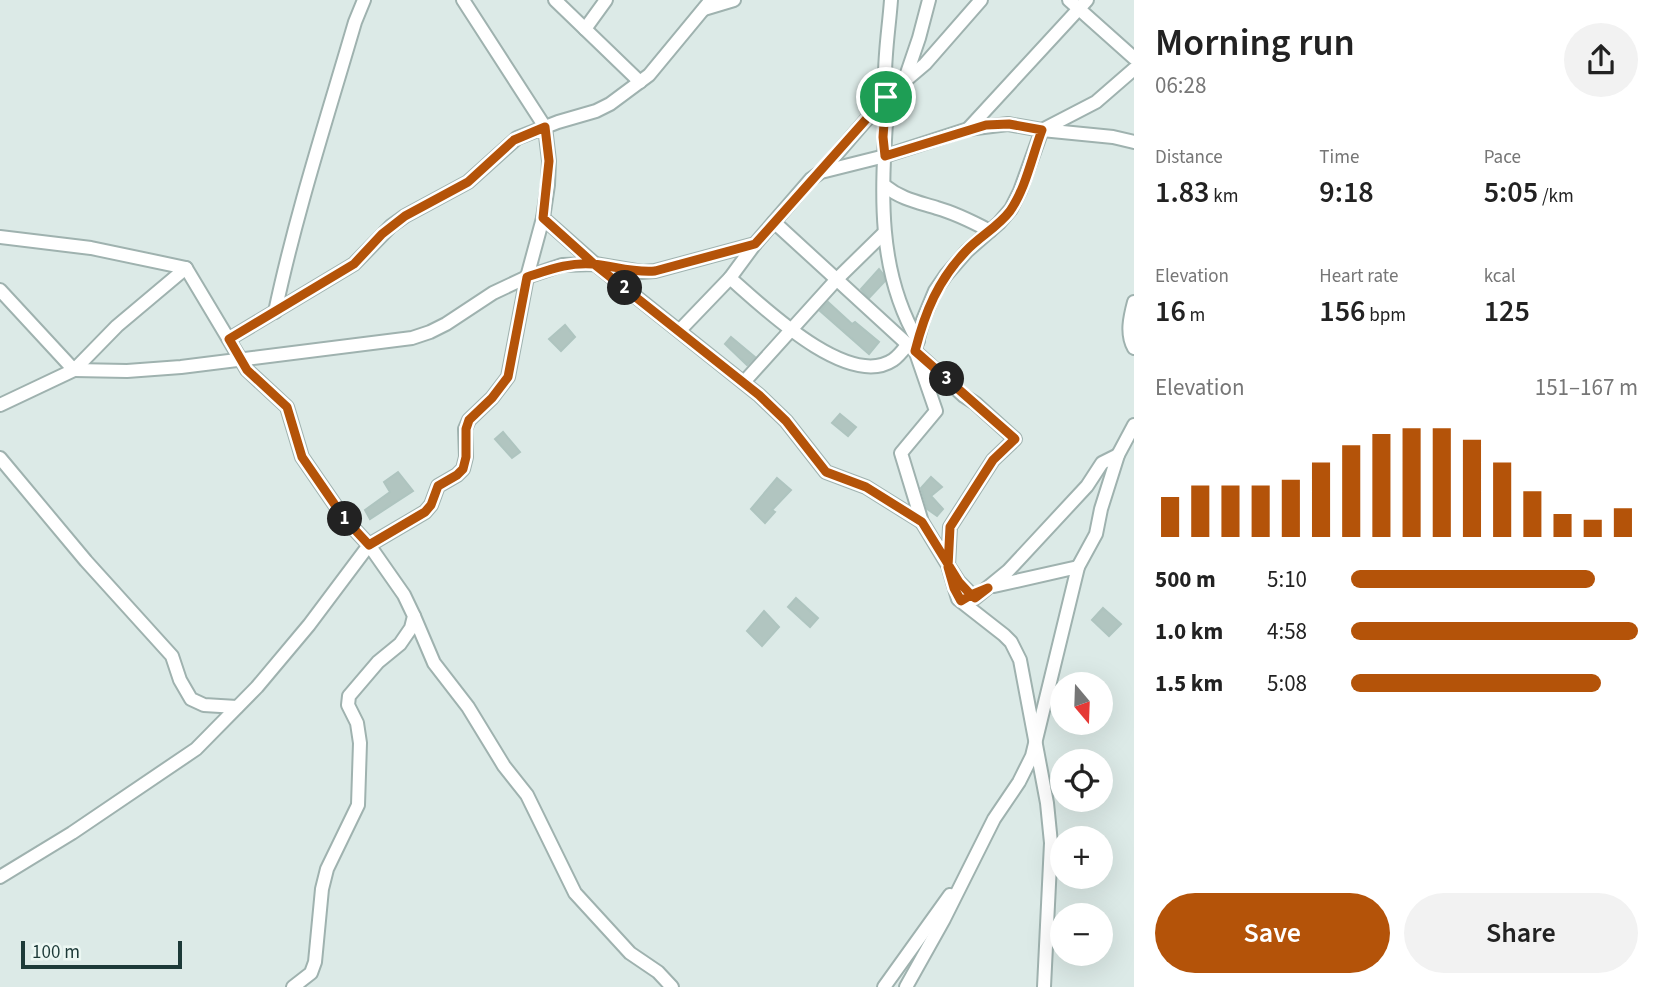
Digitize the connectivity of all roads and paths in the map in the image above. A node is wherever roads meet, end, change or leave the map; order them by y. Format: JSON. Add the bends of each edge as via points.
{"nodes":[{"id":1,"x":364,"y":0,"type":"edge"},
{"id":2,"x":463,"y":0,"type":"edge"},
{"id":3,"x":555,"y":0,"type":"edge"},
{"id":4,"x":606,"y":0,"type":"edge"},
{"id":5,"x":734,"y":0,"type":"edge"},
{"id":6,"x":891,"y":0,"type":"edge"},
{"id":7,"x":929,"y":0,"type":"edge"},
{"id":8,"x":981,"y":0,"type":"edge"},
{"id":9,"x":1079,"y":3,"type":"edge"},
{"id":10,"x":707,"y":4,"type":"edge"},
{"id":11,"x":585,"y":29,"type":"junction"},
{"id":12,"x":1134,"y":58,"type":"edge"},
{"id":13,"x":1134,"y":69,"type":"edge"},
{"id":14,"x":640,"y":82,"type":"junction"},
{"id":15,"x":904,"y":82,"type":"junction"},
{"id":16,"x":886,"y":97,"type":"junction"},
{"id":17,"x":545,"y":127,"type":"junction"},
{"id":18,"x":968,"y":129,"type":"junction"},
{"id":19,"x":1042,"y":130,"type":"junction"},
{"id":20,"x":1134,"y":142,"type":"edge"},
{"id":21,"x":885,"y":156,"type":"junction"},
{"id":22,"x":821,"y":172,"type":"junction"},
{"id":23,"x":885,"y":187,"type":"junction"},
{"id":24,"x":543,"y":218,"type":"junction"},
{"id":25,"x":774,"y":222,"type":"junction"},
{"id":26,"x":990,"y":231,"type":"junction"},
{"id":27,"x":884,"y":233,"type":"junction"},
{"id":28,"x":0,"y":237,"type":"edge"},
{"id":29,"x":755,"y":244,"type":"junction"},
{"id":30,"x":594,"y":264,"type":"junction"},
{"id":31,"x":186,"y":268,"type":"junction"},
{"id":32,"x":527,"y":277,"type":"junction"},
{"id":33,"x":730,"y":278,"type":"junction"},
{"id":34,"x":837,"y":279,"type":"junction"},
{"id":35,"x":0,"y":290,"type":"edge"},
{"id":36,"x":1134,"y":302,"type":"edge"},
{"id":37,"x":275,"y":312,"type":"junction"},
{"id":38,"x":680,"y":330,"type":"junction"},
{"id":39,"x":791,"y":330,"type":"junction"},
{"id":40,"x":229,"y":339,"type":"junction"},
{"id":41,"x":914,"y":345,"type":"junction"},
{"id":42,"x":1134,"y":348,"type":"edge"},
{"id":43,"x":241,"y":361,"type":"junction"},
{"id":44,"x":74,"y":370,"type":"junction"},
{"id":45,"x":744,"y":382,"type":"junction"},
{"id":46,"x":0,"y":405,"type":"edge"},
{"id":47,"x":1134,"y":425,"type":"edge"},
{"id":48,"x":1118,"y":455,"type":"junction"},
{"id":49,"x":0,"y":458,"type":"edge"},
{"id":50,"x":922,"y":522,"type":"junction"},
{"id":51,"x":369,"y":545,"type":"junction"},
{"id":52,"x":948,"y":565,"type":"junction"},
{"id":53,"x":1079,"y":567,"type":"junction"},
{"id":54,"x":988,"y":588,"type":"junction"},
{"id":55,"x":966,"y":598,"type":"junction"},
{"id":56,"x":414,"y":616,"type":"junction"},
{"id":57,"x":237,"y":708,"type":"junction"},
{"id":58,"x":1035,"y":742,"type":"junction"},
{"id":59,"x":968,"y":869,"type":"junction"},
{"id":60,"x":0,"y":877,"type":"edge"},
{"id":61,"x":293,"y":987,"type":"edge"},
{"id":62,"x":672,"y":987,"type":"edge"},
{"id":63,"x":884,"y":987,"type":"edge"},
{"id":64,"x":906,"y":987,"type":"edge"},
{"id":65,"x":1044,"y":987,"type":"edge"}],
"edges":[{"from":1,"to":37,"type":"street","via":[[311,167]]},
{"from":2,"to":17,"type":"street"},
{"from":3,"to":11,"type":"street"},
{"from":4,"to":11,"type":"street"},
{"from":5,"to":10,"type":"street"},
{"from":6,"to":16,"type":"street"},
{"from":7,"to":15,"type":"street"},
{"from":8,"to":15,"type":"street"},
{"from":9,"to":12,"type":"street"},
{"from":9,"to":18,"type":"street"},
{"from":10,"to":14,"type":"street"},
{"from":11,"to":14,"type":"street"},
{"from":13,"to":19,"type":"street","via":[[1096,102]]},
{"from":14,"to":17,"type":"street","via":[[603,108]]},
{"from":15,"to":16,"type":"street"},
{"from":16,"to":21,"type":"street"},
{"from":16,"to":22,"type":"street"},
{"from":17,"to":24,"type":"street","via":[[549,161]]},
{"from":17,"to":37,"type":"street","via":[[514,140],[468,182],[414,210],[354,264]]},
{"from":18,"to":19,"type":"street","via":[[1009,124]]},
{"from":18,"to":21,"type":"street"},
{"from":19,"to":20,"type":"street"},
{"from":19,"to":26,"type":"street","via":[[1011,209]]},
{"from":21,"to":22,"type":"street"},
{"from":21,"to":23,"type":"street"},
{"from":22,"to":25,"type":"street"},
{"from":23,"to":26,"type":"street"},
{"from":23,"to":27,"type":"street"},
{"from":24,"to":30,"type":"street"},
{"from":24,"to":32,"type":"street"},
{"from":25,"to":29,"type":"street"},
{"from":25,"to":34,"type":"street"},
{"from":26,"to":41,"type":"street","via":[[935,291]]},
{"from":27,"to":34,"type":"street"},
{"from":27,"to":41,"type":"street","via":[[893,285]]},
{"from":28,"to":31,"type":"street","via":[[91,248]]},
{"from":29,"to":30,"type":"street","via":[[655,271]]},
{"from":29,"to":33,"type":"street"},
{"from":30,"to":32,"type":"street","via":[[562,265]]},
{"from":30,"to":38,"type":"street"},
{"from":31,"to":40,"type":"street"},
{"from":31,"to":44,"type":"street"},
{"from":32,"to":43,"type":"street","via":[[412,338]]},
{"from":32,"to":51,"type":"street","via":[[508,377],[469,420],[463,469],[438,486],[425,512]]},
{"from":33,"to":38,"type":"street"},
{"from":33,"to":39,"type":"street"},
{"from":34,"to":39,"type":"street"},
{"from":34,"to":41,"type":"street"},
{"from":35,"to":44,"type":"street"},
{"from":36,"to":42,"type":"street","via":[[1129,324]]},
{"from":37,"to":40,"type":"street"},
{"from":38,"to":45,"type":"street"},
{"from":39,"to":41,"type":"street","via":[[852,364],[872,366],[894,360]]},
{"from":39,"to":45,"type":"street"},
{"from":40,"to":43,"type":"street"},
{"from":41,"to":50,"type":"street","via":[[936,411],[901,453]]},
{"from":41,"to":52,"type":"street","via":[[1015,439],[993,460],[950,527]]},
{"from":43,"to":44,"type":"street","via":[[141,370]]},
{"from":43,"to":51,"type":"street","via":[[287,407],[302,457],[344,518]]},
{"from":44,"to":46,"type":"street"},
{"from":45,"to":50,"type":"street","via":[[786,421],[826,472],[866,487]]},
{"from":47,"to":48,"type":"street"},
{"from":48,"to":53,"type":"street","via":[[1096,534]]},
{"from":48,"to":54,"type":"street","via":[[1102,463],[1087,486]]},
{"from":49,"to":57,"type":"street","via":[[172,656],[191,699]]},
{"from":50,"to":52,"type":"street"},
{"from":51,"to":56,"type":"street"},
{"from":51,"to":57,"type":"street","via":[[309,625]]},
{"from":52,"to":55,"type":"street","via":[[954,588]]},
{"from":53,"to":54,"type":"street"},
{"from":53,"to":58,"type":"street"},
{"from":54,"to":55,"type":"street"},
{"from":55,"to":58,"type":"street","via":[[1016,649]]},
{"from":56,"to":61,"type":"street","via":[[400,644],[349,696],[360,743],[358,805],[321,889],[315,962],[311,973]]},
{"from":56,"to":62,"type":"street","via":[[434,663],[527,796],[575,892],[630,953]]},
{"from":57,"to":60,"type":"street","via":[[196,749]]},
{"from":58,"to":59,"type":"street","via":[[1032,756]]},
{"from":58,"to":65,"type":"street","via":[[1051,843]]},
{"from":59,"to":63,"type":"street"},
{"from":59,"to":64,"type":"street"}]}
